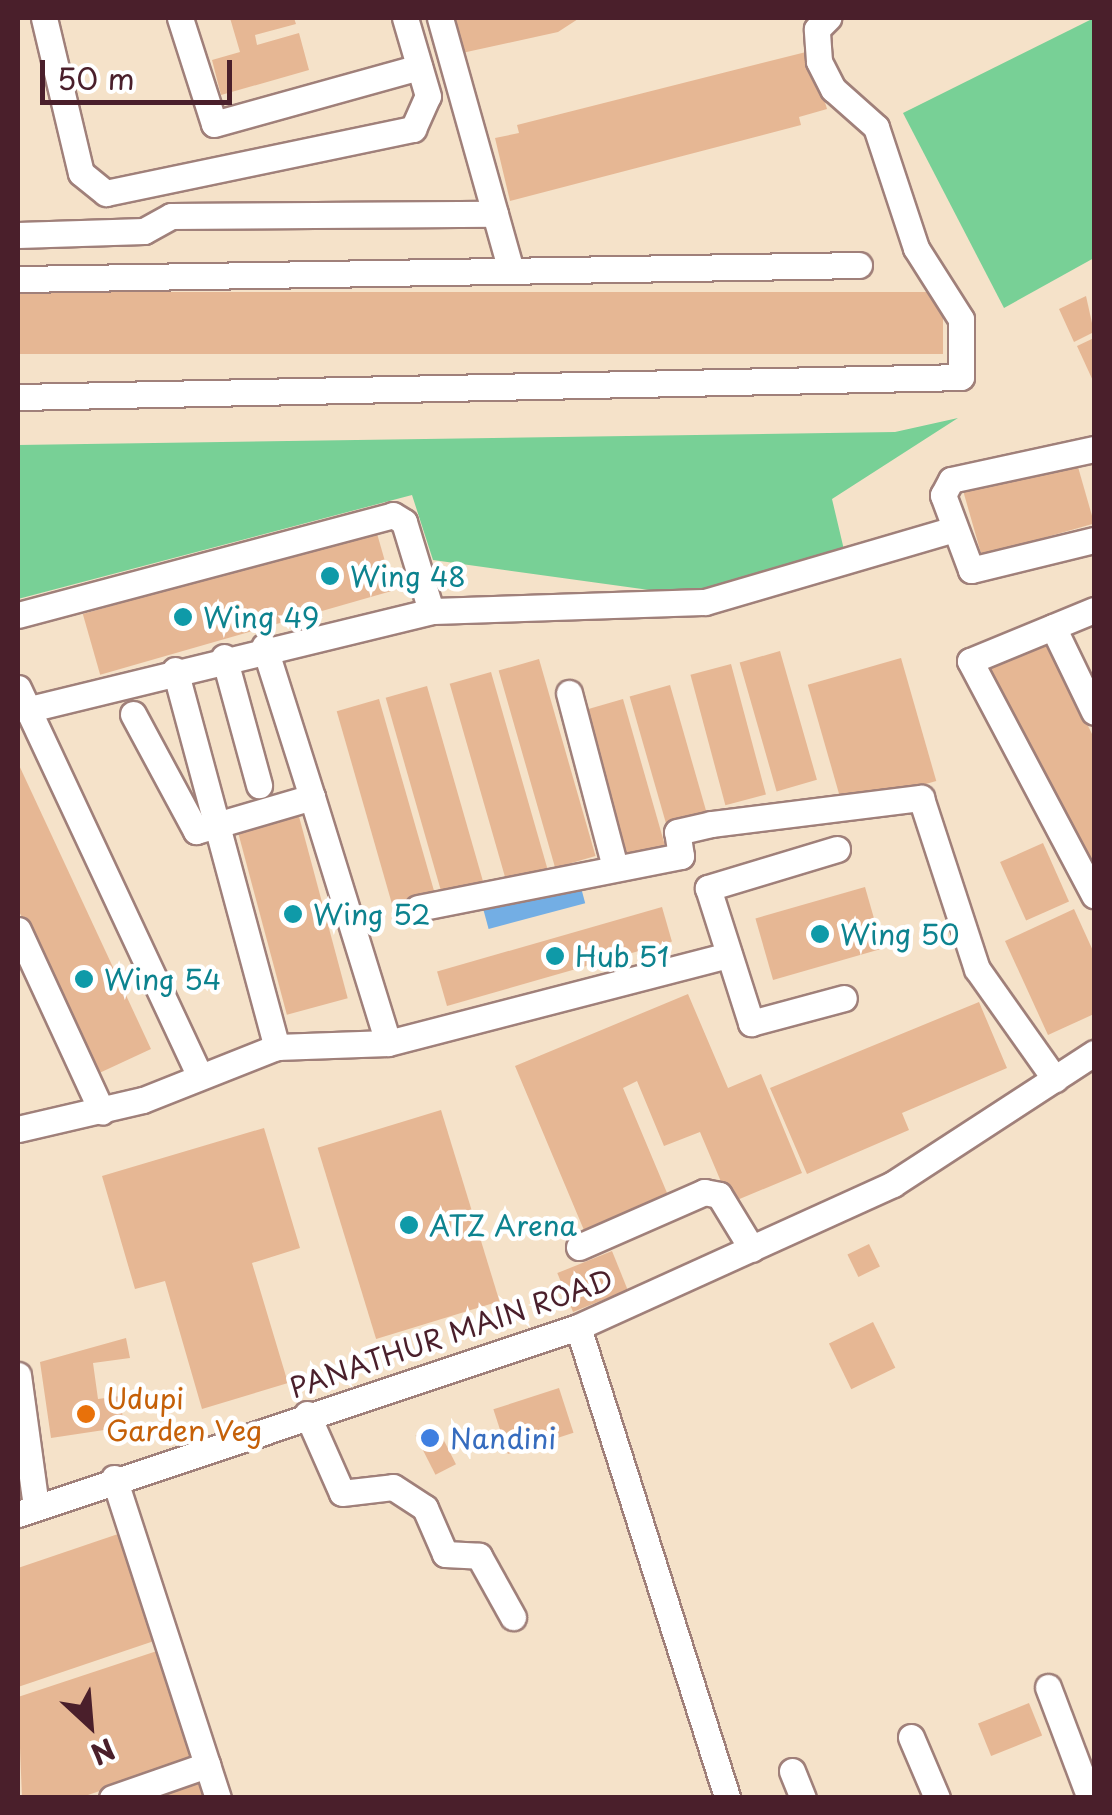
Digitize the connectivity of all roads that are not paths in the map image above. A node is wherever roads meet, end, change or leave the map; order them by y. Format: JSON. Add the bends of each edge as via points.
{"nodes":[{"id":1,"x":44,"y":18,"type":"edge"},
{"id":2,"x":180,"y":18,"type":"edge"},
{"id":3,"x":405,"y":18,"type":"edge"},
{"id":4,"x":440,"y":18,"type":"edge"},
{"id":5,"x":828,"y":18,"type":"edge"},
{"id":6,"x":418,"y":67,"type":"junction"},
{"id":7,"x":495,"y":214,"type":"junction"},
{"id":8,"x":18,"y":235,"type":"edge"},
{"id":9,"x":860,"y":265,"type":"dead end"},
{"id":10,"x":510,"y":267,"type":"junction"},
{"id":11,"x":18,"y":279,"type":"edge"},
{"id":12,"x":18,"y":397,"type":"edge"},
{"id":13,"x":1094,"y":449,"type":"edge"},
{"id":14,"x":952,"y":530,"type":"junction"},
{"id":15,"x":1094,"y":540,"type":"edge"},
{"id":16,"x":431,"y":610,"type":"junction"},
{"id":17,"x":1094,"y":610,"type":"edge"},
{"id":18,"x":18,"y":615,"type":"edge"},
{"id":19,"x":1053,"y":626,"type":"junction"},
{"id":20,"x":264,"y":646,"type":"junction"},
{"id":21,"x":224,"y":656,"type":"junction"},
{"id":22,"x":175,"y":670,"type":"junction"},
{"id":23,"x":569,"y":693,"type":"dead end"},
{"id":24,"x":22,"y":699,"type":"edge"},
{"id":25,"x":1094,"y":712,"type":"edge"},
{"id":26,"x":133,"y":714,"type":"dead end"},
{"id":27,"x":259,"y":786,"type":"dead end"},
{"id":28,"x":312,"y":797,"type":"junction"},
{"id":29,"x":216,"y":830,"type":"junction"},
{"id":30,"x":837,"y":849,"type":"dead end"},
{"id":31,"x":615,"y":867,"type":"junction"},
{"id":32,"x":1094,"y":895,"type":"edge"},
{"id":33,"x":418,"y":908,"type":"dead end"},
{"id":34,"x":18,"y":930,"type":"edge"},
{"id":35,"x":729,"y":954,"type":"junction"},
{"id":36,"x":844,"y":998,"type":"dead end"},
{"id":37,"x":388,"y":1043,"type":"junction"},
{"id":38,"x":277,"y":1046,"type":"junction"},
{"id":39,"x":1094,"y":1053,"type":"edge"},
{"id":40,"x":200,"y":1077,"type":"junction"},
{"id":41,"x":1055,"y":1078,"type":"junction"},
{"id":42,"x":102,"y":1112,"type":"junction"},
{"id":43,"x":18,"y":1129,"type":"edge"},
{"id":44,"x":579,"y":1248,"type":"dead end"},
{"id":45,"x":752,"y":1248,"type":"junction"},
{"id":46,"x":578,"y":1328,"type":"junction"},
{"id":47,"x":18,"y":1375,"type":"edge"},
{"id":48,"x":307,"y":1414,"type":"junction"},
{"id":49,"x":114,"y":1478,"type":"junction"},
{"id":50,"x":27,"y":1511,"type":"edge"},
{"id":51,"x":513,"y":1617,"type":"dead end"},
{"id":52,"x":1048,"y":1687,"type":"dead end"},
{"id":53,"x":911,"y":1736,"type":"dead end"},
{"id":54,"x":207,"y":1765,"type":"junction"},
{"id":55,"x":792,"y":1772,"type":"dead end"},
{"id":56,"x":112,"y":1798,"type":"edge"},
{"id":57,"x":218,"y":1798,"type":"edge"},
{"id":58,"x":727,"y":1798,"type":"edge"},
{"id":59,"x":803,"y":1798,"type":"edge"},
{"id":60,"x":936,"y":1798,"type":"edge"},
{"id":61,"x":1090,"y":1798,"type":"edge"}],
"edges":[{"from":1,"to":6,"type":"street","via":[[81,172],[106,193],[413,128],[428,96]]},
{"from":2,"to":6,"type":"street","via":[[214,124]]},
{"from":3,"to":6,"type":"street"},
{"from":4,"to":7,"type":"street"},
{"from":5,"to":12,"type":"street","via":[[817,29],[818,60],[833,89],[876,127],[916,248],[962,319],[962,377]]},
{"from":7,"to":8,"type":"street","via":[[171,216],[144,230]]},
{"from":7,"to":10,"type":"street"},
{"from":9,"to":10,"type":"street"},
{"from":10,"to":11,"type":"street"},
{"from":13,"to":14,"type":"street","via":[[951,480],[942,495]]},
{"from":14,"to":15,"type":"street","via":[[971,570]]},
{"from":14,"to":16,"type":"street","via":[[705,602]]},
{"from":16,"to":18,"type":"street","via":[[404,522],[392,514]]},
{"from":16,"to":20,"type":"street"},
{"from":17,"to":19,"type":"street"},
{"from":19,"to":25,"type":"street"},
{"from":19,"to":32,"type":"street","via":[[970,661]]},
{"from":20,"to":21,"type":"street"},
{"from":20,"to":28,"type":"street"},
{"from":21,"to":22,"type":"street"},
{"from":21,"to":27,"type":"street"},
{"from":22,"to":24,"type":"street"},
{"from":22,"to":29,"type":"street"},
{"from":23,"to":31,"type":"street"},
{"from":24,"to":40,"type":"street"},
{"from":26,"to":29,"type":"street","via":[[196,831]]},
{"from":28,"to":29,"type":"street"},
{"from":28,"to":37,"type":"street"},
{"from":29,"to":38,"type":"street"},
{"from":30,"to":35,"type":"street","via":[[708,888]]},
{"from":31,"to":33,"type":"street"},
{"from":31,"to":41,"type":"street","via":[[681,856],[677,832],[711,824],[920,798],[977,969]]},
{"from":34,"to":42,"type":"street"},
{"from":35,"to":36,"type":"street","via":[[751,1023]]},
{"from":35,"to":37,"type":"street"},
{"from":37,"to":38,"type":"street"},
{"from":38,"to":40,"type":"street"},
{"from":39,"to":41,"type":"street","name":"PANATHUR MAIN ROAD"},
{"from":40,"to":42,"type":"street"},
{"from":41,"to":45,"type":"street","name":"PANATHUR MAIN ROAD","via":[[893,1184]]},
{"from":42,"to":43,"type":"street"},
{"from":44,"to":45,"type":"street","via":[[704,1192],[719,1195]]},
{"from":45,"to":46,"type":"street","name":"PANATHUR MAIN ROAD"},
{"from":46,"to":48,"type":"street","name":"PANATHUR MAIN ROAD"},
{"from":46,"to":58,"type":"street"},
{"from":47,"to":50,"type":"street"},
{"from":48,"to":49,"type":"street","name":"PANATHUR MAIN ROAD"},
{"from":48,"to":51,"type":"street","via":[[342,1493],[394,1487],[424,1508],[445,1554],[479,1556]]},
{"from":49,"to":50,"type":"street","name":"PANATHUR MAIN ROAD"},
{"from":49,"to":54,"type":"street"},
{"from":52,"to":61,"type":"street"},
{"from":53,"to":60,"type":"street"},
{"from":54,"to":56,"type":"street"},
{"from":54,"to":57,"type":"street"},
{"from":55,"to":59,"type":"street"}]}
